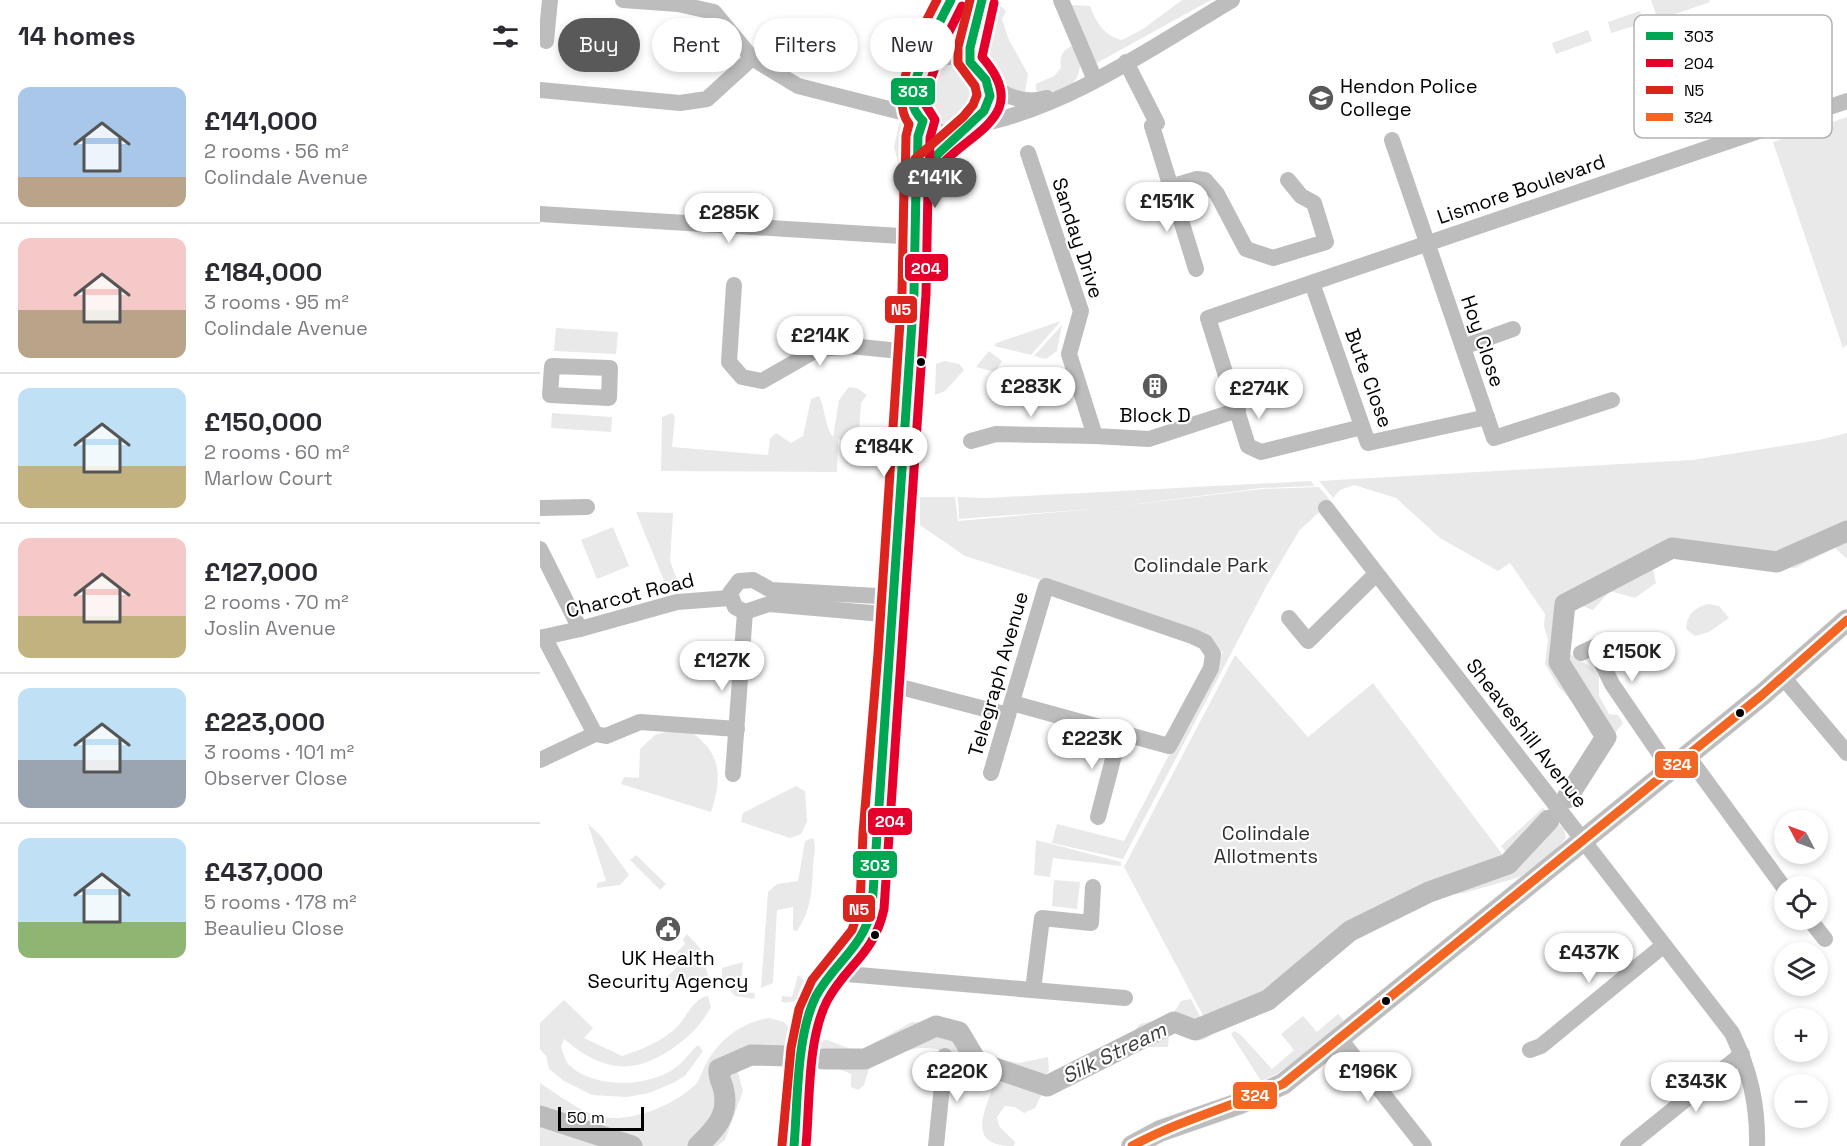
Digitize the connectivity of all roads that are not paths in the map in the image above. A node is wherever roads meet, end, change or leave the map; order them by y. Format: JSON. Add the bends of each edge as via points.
{"nodes":[{"id":1,"x":550,"y":0,"type":"edge"},
{"id":2,"x":623,"y":0,"type":"edge"},
{"id":3,"x":951,"y":0,"type":"edge"},
{"id":4,"x":982,"y":0,"type":"edge"},
{"id":5,"x":1061,"y":0,"type":"edge"},
{"id":6,"x":1232,"y":0,"type":"edge"},
{"id":7,"x":941,"y":18,"type":"edge"},
{"id":8,"x":546,"y":40,"type":"dead end"},
{"id":9,"x":955,"y":57,"type":"edge"},
{"id":10,"x":752,"y":58,"type":"junction"},
{"id":11,"x":970,"y":62,"type":"junction"},
{"id":12,"x":1126,"y":62,"type":"junction"},
{"id":13,"x":920,"y":72,"type":"edge"},
{"id":14,"x":985,"y":80,"type":"junction"},
{"id":15,"x":1095,"y":80,"type":"junction"},
{"id":16,"x":540,"y":90,"type":"edge"},
{"id":17,"x":911,"y":93,"type":"junction"},
{"id":18,"x":1063,"y":94,"type":"junction"},
{"id":19,"x":1847,"y":101,"type":"edge"},
{"id":20,"x":875,"y":105,"type":"junction"},
{"id":21,"x":1832,"y":106,"type":"edge"},
{"id":22,"x":920,"y":118,"type":"junction"},
{"id":23,"x":969,"y":128,"type":"junction"},
{"id":24,"x":1738,"y":138,"type":"edge"},
{"id":25,"x":1392,"y":140,"type":"dead end"},
{"id":26,"x":1028,"y":153,"type":"dead end"},
{"id":27,"x":1288,"y":180,"type":"dead end"},
{"id":28,"x":917,"y":182,"type":"junction"},
{"id":29,"x":1170,"y":187,"type":"junction"},
{"id":30,"x":540,"y":214,"type":"edge"},
{"id":31,"x":917,"y":237,"type":"junction"},
{"id":32,"x":1427,"y":243,"type":"junction"},
{"id":33,"x":1196,"y":269,"type":"dead end"},
{"id":34,"x":1312,"y":283,"type":"junction"},
{"id":35,"x":734,"y":285,"type":"dead end"},
{"id":36,"x":1513,"y":330,"type":"dead end"},
{"id":37,"x":1463,"y":347,"type":"junction"},
{"id":38,"x":910,"y":352,"type":"junction"},
{"id":39,"x":1612,"y":400,"type":"dead end"},
{"id":40,"x":1238,"y":410,"type":"junction"},
{"id":41,"x":1487,"y":417,"type":"junction"},
{"id":42,"x":1362,"y":427,"type":"junction"},
{"id":43,"x":1095,"y":436,"type":"junction"},
{"id":44,"x":971,"y":441,"type":"dead end"},
{"id":45,"x":587,"y":507,"type":"dead end"},
{"id":46,"x":540,"y":508,"type":"edge"},
{"id":47,"x":1326,"y":508,"type":"dead end"},
{"id":48,"x":540,"y":549,"type":"edge"},
{"id":49,"x":1376,"y":574,"type":"junction"},
{"id":50,"x":760,"y":586,"type":"junction"},
{"id":51,"x":895,"y":597,"type":"junction"},
{"id":52,"x":730,"y":598,"type":"junction"},
{"id":53,"x":752,"y":609,"type":"junction"},
{"id":54,"x":894,"y":615,"type":"junction"},
{"id":55,"x":1289,"y":618,"type":"dead end"},
{"id":56,"x":1847,"y":620,"type":"edge"},
{"id":57,"x":580,"y":629,"type":"junction"},
{"id":58,"x":542,"y":637,"type":"edge"},
{"id":59,"x":1581,"y":653,"type":"dead end"},
{"id":60,"x":1782,"y":676,"type":"junction"},
{"id":61,"x":889,"y":684,"type":"junction"},
{"id":62,"x":1010,"y":709,"type":"junction"},
{"id":63,"x":737,"y":729,"type":"junction"},
{"id":64,"x":1120,"y":732,"type":"junction"},
{"id":65,"x":595,"y":734,"type":"junction"},
{"id":66,"x":1847,"y":753,"type":"edge"},
{"id":67,"x":1687,"y":755,"type":"junction"},
{"id":68,"x":540,"y":760,"type":"edge"},
{"id":69,"x":1670,"y":769,"type":"junction"},
{"id":70,"x":733,"y":774,"type":"dead end"},
{"id":71,"x":991,"y":774,"type":"dead end"},
{"id":72,"x":1098,"y":817,"type":"dead end"},
{"id":73,"x":1582,"y":839,"type":"junction"},
{"id":74,"x":1775,"y":876,"type":"edge"},
{"id":75,"x":1093,"y":887,"type":"dead end"},
{"id":76,"x":1818,"y":930,"type":"edge"},
{"id":77,"x":1825,"y":939,"type":"dead end"},
{"id":78,"x":1664,"y":945,"type":"junction"},
{"id":79,"x":835,"y":973,"type":"junction"},
{"id":80,"x":1033,"y":990,"type":"junction"},
{"id":81,"x":1125,"y":998,"type":"dead end"},
{"id":82,"x":1340,"y":1039,"type":"junction"},
{"id":83,"x":1530,"y":1050,"type":"dead end"},
{"id":84,"x":1742,"y":1054,"type":"junction"},
{"id":85,"x":945,"y":1056,"type":"dead end"},
{"id":86,"x":794,"y":1146,"type":"edge"},
{"id":87,"x":936,"y":1146,"type":"edge"},
{"id":88,"x":1132,"y":1146,"type":"edge"},
{"id":89,"x":1424,"y":1146,"type":"edge"},
{"id":90,"x":1628,"y":1146,"type":"edge"},
{"id":91,"x":1757,"y":1146,"type":"edge"}],
"edges":[{"from":1,"to":8,"type":"street"},
{"from":2,"to":10,"type":"street","via":[[678,4],[714,12]]},
{"from":3,"to":7,"type":"street"},
{"from":4,"to":11,"type":"street"},
{"from":5,"to":15,"type":"street"},
{"from":6,"to":12,"type":"street"},
{"from":9,"to":11,"type":"street"},
{"from":10,"to":16,"type":"street","via":[[707,99],[678,104]]},
{"from":10,"to":20,"type":"street","via":[[798,86]]},
{"from":11,"to":14,"type":"street"},
{"from":12,"to":15,"type":"street"},
{"from":12,"to":29,"type":"street","via":[[1157,123],[1152,126]]},
{"from":13,"to":17,"type":"street"},
{"from":14,"to":18,"type":"street","via":[[997,91],[1016,99],[1041,100]]},
{"from":14,"to":23,"type":"street","via":[[987,104],[983,115]]},
{"from":15,"to":18,"type":"street"},
{"from":17,"to":20,"type":"street"},
{"from":17,"to":22,"type":"street"},
{"from":18,"to":23,"type":"street","via":[[1040,107]]},
{"from":19,"to":21,"type":"street","name":"Lismore Boulevard"},
{"from":20,"to":22,"type":"street"},
{"from":22,"to":23,"type":"street","via":[[950,133]]},
{"from":22,"to":28,"type":"street"},
{"from":23,"to":28,"type":"street","via":[[925,164]]},
{"from":24,"to":32,"type":"street","name":"Lismore Boulevard"},
{"from":25,"to":32,"type":"street","name":"Hoy Close"},
{"from":26,"to":43,"type":"street","name":"Sanday Drive","via":[[1081,311],[1069,354]]},
{"from":27,"to":29,"type":"street","via":[[1301,196],[1314,203],[1326,242],[1274,258],[1246,249],[1217,194],[1205,180]]},
{"from":28,"to":31,"type":"street"},
{"from":29,"to":33,"type":"street"},
{"from":30,"to":31,"type":"street"},
{"from":31,"to":38,"type":"street"},
{"from":32,"to":34,"type":"street","name":"Lismore Boulevard"},
{"from":32,"to":37,"type":"street","name":"Hoy Close"},
{"from":34,"to":40,"type":"street","name":"Lismore Boulevard","via":[[1208,318]]},
{"from":34,"to":42,"type":"street","name":"Bute Close"},
{"from":35,"to":38,"type":"street","via":[[729,362],[742,377],[762,381],[818,349],[850,346]]},
{"from":36,"to":37,"type":"street"},
{"from":37,"to":41,"type":"street","name":"Hoy Close"},
{"from":38,"to":51,"type":"street"},
{"from":39,"to":41,"type":"street","name":"Hoy Close","via":[[1494,438]]},
{"from":40,"to":42,"type":"street","via":[[1248,446],[1261,452]]},
{"from":40,"to":43,"type":"street","via":[[1149,439]]},
{"from":41,"to":42,"type":"street","name":"Bute Close","via":[[1368,443]]},
{"from":43,"to":44,"type":"street","via":[[996,434]]},
{"from":45,"to":46,"type":"street"},
{"from":47,"to":49,"type":"street","name":"Sheaveshill Avenue"},
{"from":48,"to":57,"type":"street"},
{"from":49,"to":55,"type":"street","via":[[1308,641]]},
{"from":49,"to":73,"type":"street","name":"Sheaveshill Avenue"},
{"from":50,"to":51,"type":"street","via":[[771,590]]},
{"from":50,"to":52,"type":"street","via":[[748,579],[739,581]]},
{"from":50,"to":53,"type":"street","via":[[763,596]]},
{"from":51,"to":54,"type":"street"},
{"from":52,"to":53,"type":"street","via":[[735,608]]},
{"from":52,"to":57,"type":"street","name":"Charcot Road","via":[[677,602]]},
{"from":53,"to":54,"type":"street","via":[[769,604]]},
{"from":53,"to":63,"type":"street"},
{"from":54,"to":61,"type":"street"},
{"from":56,"to":60,"type":"main road"},
{"from":57,"to":58,"type":"street","name":"Charcot Road"},
{"from":58,"to":65,"type":"street"},
{"from":59,"to":69,"type":"street","via":[[1594,647],[1612,684]]},
{"from":60,"to":66,"type":"street"},
{"from":60,"to":67,"type":"main road"},
{"from":61,"to":62,"type":"street"},
{"from":61,"to":79,"type":"street","via":[[872,910],[860,945]]},
{"from":62,"to":64,"type":"street"},
{"from":62,"to":64,"type":"street","name":"Telegraph Avenue","via":[[1046,586],[1205,642],[1213,654],[1211,669],[1169,746]]},
{"from":62,"to":71,"type":"street","name":"Telegraph Avenue"},
{"from":63,"to":65,"type":"street","via":[[640,722],[606,736]]},
{"from":63,"to":70,"type":"street"},
{"from":64,"to":72,"type":"street"},
{"from":65,"to":68,"type":"street"},
{"from":67,"to":69,"type":"main road"},
{"from":67,"to":74,"type":"street"},
{"from":69,"to":73,"type":"main road"},
{"from":73,"to":78,"type":"street","name":"Sheaveshill Avenue"},
{"from":73,"to":82,"type":"main road"},
{"from":75,"to":80,"type":"street","via":[[1091,923],[1042,918]]},
{"from":76,"to":77,"type":"street"},
{"from":78,"to":83,"type":"street","via":[[1541,1046]]},
{"from":78,"to":84,"type":"street","name":"Sheaveshill Avenue","via":[[1732,1033]]},
{"from":79,"to":80,"type":"street"},
{"from":79,"to":86,"type":"street","via":[[817,994],[808,1015]]},
{"from":80,"to":81,"type":"street"},
{"from":82,"to":88,"type":"main road","via":[[1275,1089],[1179,1124]]},
{"from":82,"to":89,"type":"street"},
{"from":84,"to":90,"type":"street"},
{"from":84,"to":91,"type":"street","name":"Sheaveshill Avenue","via":[[1755,1098]]},
{"from":85,"to":87,"type":"street"}]}
